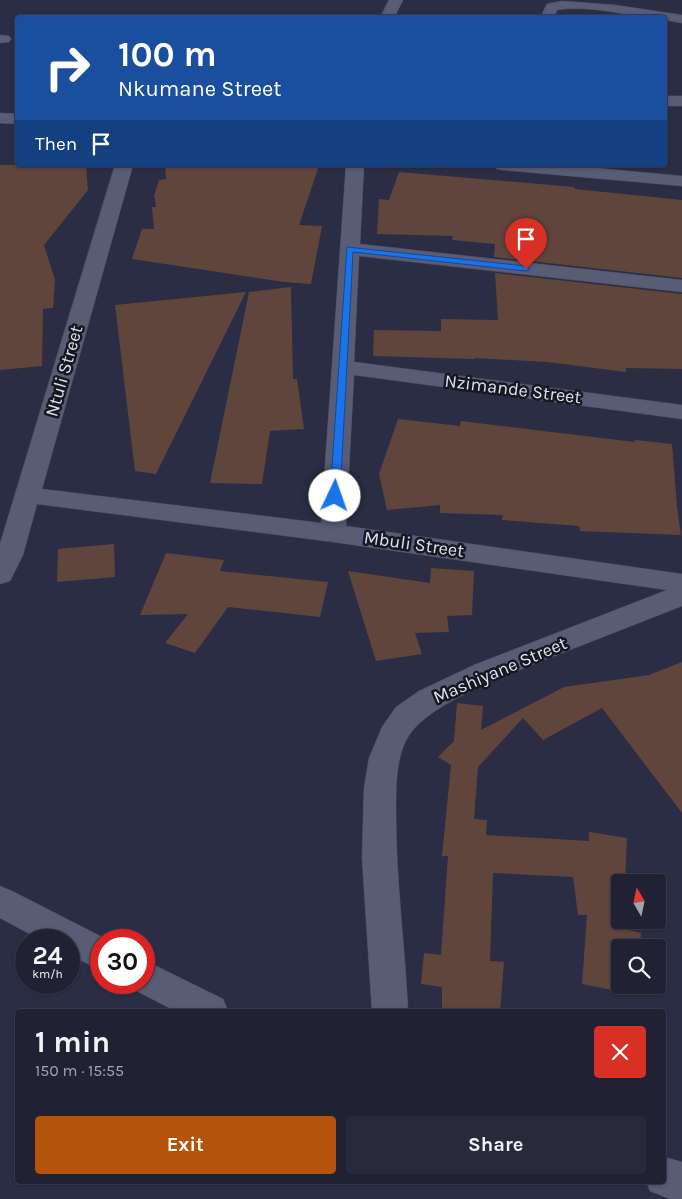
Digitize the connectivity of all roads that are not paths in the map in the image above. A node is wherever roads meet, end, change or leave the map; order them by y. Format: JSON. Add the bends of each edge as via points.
{"nodes":[{"id":1,"x":396,"y":0,"type":"edge"},
{"id":2,"x":388,"y":15,"type":"edge"},
{"id":3,"x":548,"y":15,"type":"edge"},
{"id":4,"x":656,"y":15,"type":"edge"},
{"id":5,"x":667,"y":17,"type":"edge"},
{"id":6,"x":682,"y":19,"type":"edge"},
{"id":7,"x":667,"y":101,"type":"edge"},
{"id":8,"x":682,"y":101,"type":"edge"},
{"id":9,"x":0,"y":118,"type":"edge"},
{"id":10,"x":15,"y":120,"type":"edge"},
{"id":11,"x":123,"y":167,"type":"edge"},
{"id":12,"x":355,"y":167,"type":"edge"},
{"id":13,"x":524,"y":167,"type":"edge"},
{"id":14,"x":682,"y":182,"type":"edge"},
{"id":15,"x":350,"y":249,"type":"junction"},
{"id":16,"x":682,"y":286,"type":"edge"},
{"id":17,"x":343,"y":367,"type":"junction"},
{"id":18,"x":682,"y":412,"type":"edge"},
{"id":19,"x":27,"y":495,"type":"junction"},
{"id":20,"x":333,"y":533,"type":"junction"},
{"id":21,"x":0,"y":575,"type":"edge"},
{"id":22,"x":682,"y":582,"type":"edge"},
{"id":23,"x":682,"y":595,"type":"edge"},
{"id":24,"x":0,"y":901,"type":"edge"},
{"id":25,"x":90,"y":948,"type":"edge"},
{"id":26,"x":155,"y":982,"type":"edge"},
{"id":27,"x":206,"y":1009,"type":"edge"},
{"id":28,"x":390,"y":1009,"type":"edge"},
{"id":29,"x":666,"y":1178,"type":"edge"},
{"id":30,"x":682,"y":1182,"type":"edge"}],
"edges":[{"from":1,"to":2,"type":"street"},
{"from":3,"to":4,"type":"street","via":[[557,5],[579,3]]},
{"from":5,"to":6,"type":"street"},
{"from":7,"to":8,"type":"street"},
{"from":9,"to":10,"type":"street"},
{"from":11,"to":19,"type":"street","name":"Ntuli Street"},
{"from":12,"to":15,"type":"street"},
{"from":13,"to":14,"type":"street"},
{"from":15,"to":16,"type":"street"},
{"from":15,"to":17,"type":"street"},
{"from":17,"to":18,"type":"street","name":"Nzimande Street"},
{"from":17,"to":20,"type":"street"},
{"from":19,"to":20,"type":"street","name":"Mbuli Street"},
{"from":19,"to":21,"type":"street","name":"Ntuli Street","via":[[10,555]]},
{"from":20,"to":22,"type":"street","name":"Mbuli Street"},
{"from":23,"to":28,"type":"street","name":"Mashiyane Street","via":[[484,673],[430,699],[407,716],[393,736],[380,788],[379,841]]},
{"from":24,"to":25,"type":"street"},
{"from":26,"to":27,"type":"street"},
{"from":29,"to":30,"type":"street"}]}
